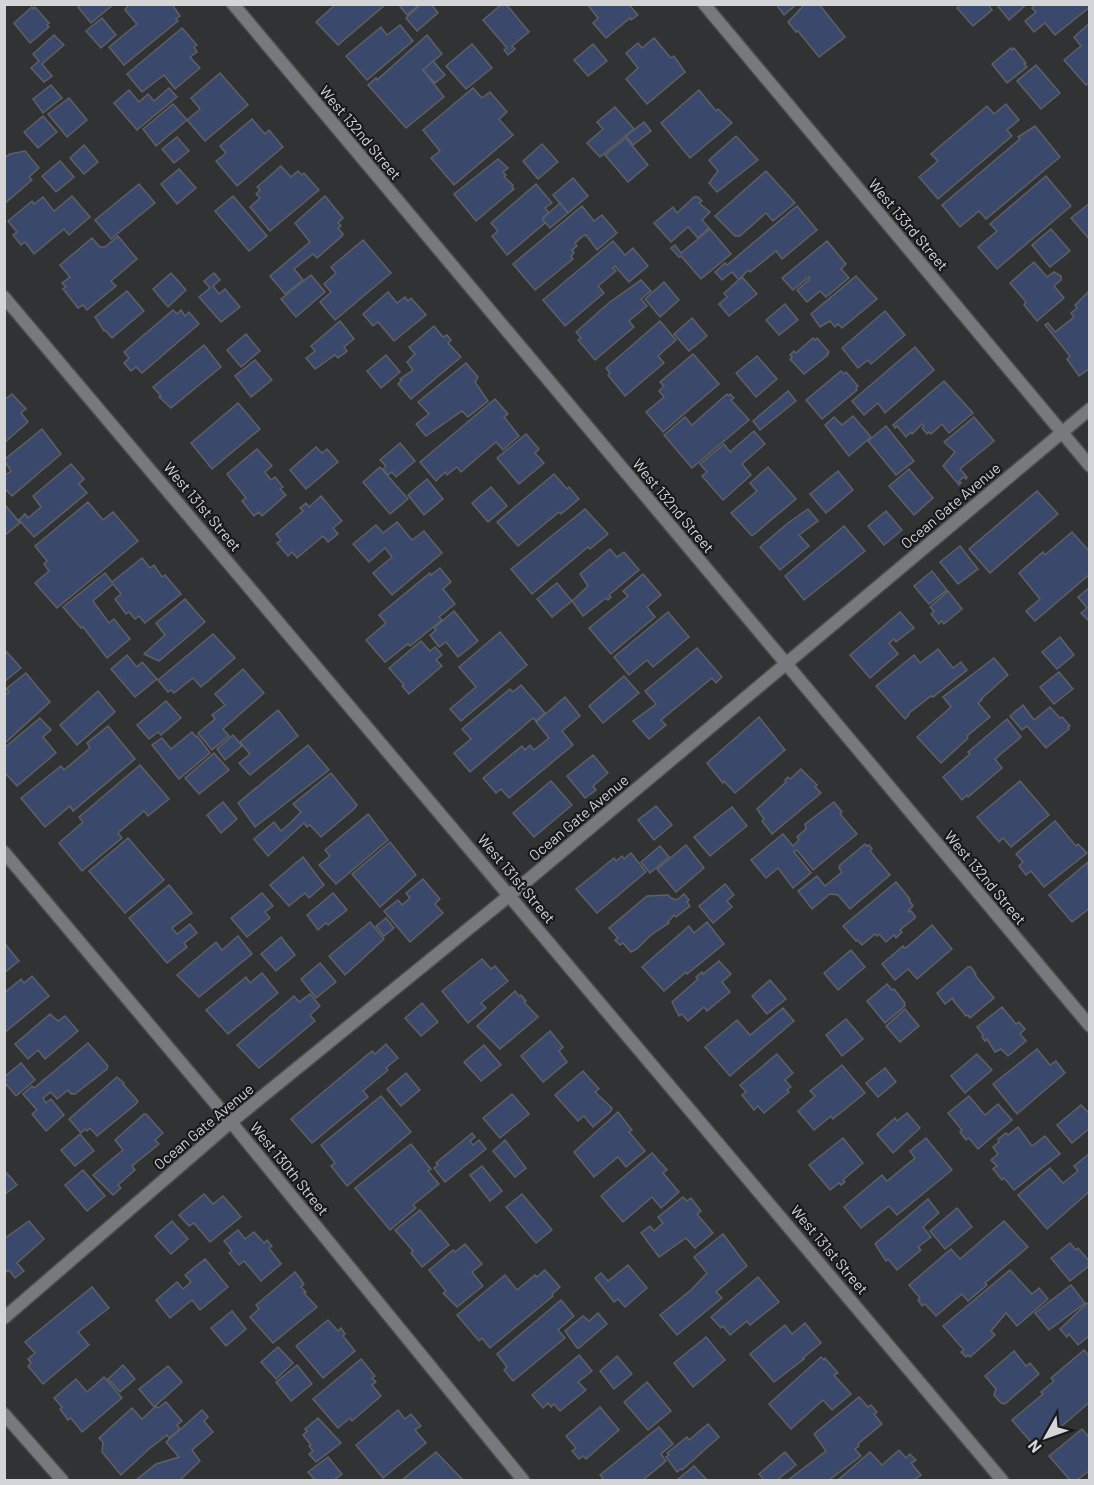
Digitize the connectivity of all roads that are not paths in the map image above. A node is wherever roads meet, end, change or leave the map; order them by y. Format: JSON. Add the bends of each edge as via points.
{"nodes":[{"id":1,"x":233,"y":4,"type":"edge"},
{"id":2,"x":704,"y":4,"type":"edge"},
{"id":3,"x":4,"y":297,"type":"edge"},
{"id":4,"x":1089,"y":409,"type":"edge"},
{"id":5,"x":1062,"y":432,"type":"junction"},
{"id":6,"x":1089,"y":466,"type":"edge"},
{"id":7,"x":786,"y":664,"type":"junction"},
{"id":8,"x":4,"y":852,"type":"edge"},
{"id":9,"x":510,"y":895,"type":"junction"},
{"id":10,"x":1089,"y":1026,"type":"edge"},
{"id":11,"x":231,"y":1122,"type":"junction"},
{"id":12,"x":4,"y":1318,"type":"edge"},
{"id":13,"x":4,"y":1414,"type":"edge"},
{"id":14,"x":62,"y":1480,"type":"edge"},
{"id":15,"x":522,"y":1480,"type":"edge"},
{"id":16,"x":1002,"y":1480,"type":"edge"}],
"edges":[{"from":1,"to":7,"type":"street","name":"West 132nd Street"},
{"from":2,"to":5,"type":"street","name":"West 133rd Street"},
{"from":3,"to":9,"type":"street","name":"West 131st Street"},
{"from":4,"to":5,"type":"street","name":"Ocean Gate Avenue"},
{"from":5,"to":6,"type":"street","name":"West 133rd Street"},
{"from":5,"to":7,"type":"street","name":"Ocean Gate Avenue"},
{"from":7,"to":9,"type":"street","name":"Ocean Gate Avenue"},
{"from":7,"to":10,"type":"street","name":"West 132nd Street"},
{"from":8,"to":11,"type":"street","name":"West 130th Street"},
{"from":9,"to":11,"type":"street","name":"Ocean Gate Avenue"},
{"from":9,"to":16,"type":"street","name":"West 131st Street"},
{"from":11,"to":12,"type":"street","name":"Ocean Gate Avenue"},
{"from":11,"to":15,"type":"street","name":"West 130th Street"},
{"from":13,"to":14,"type":"street"}]}
